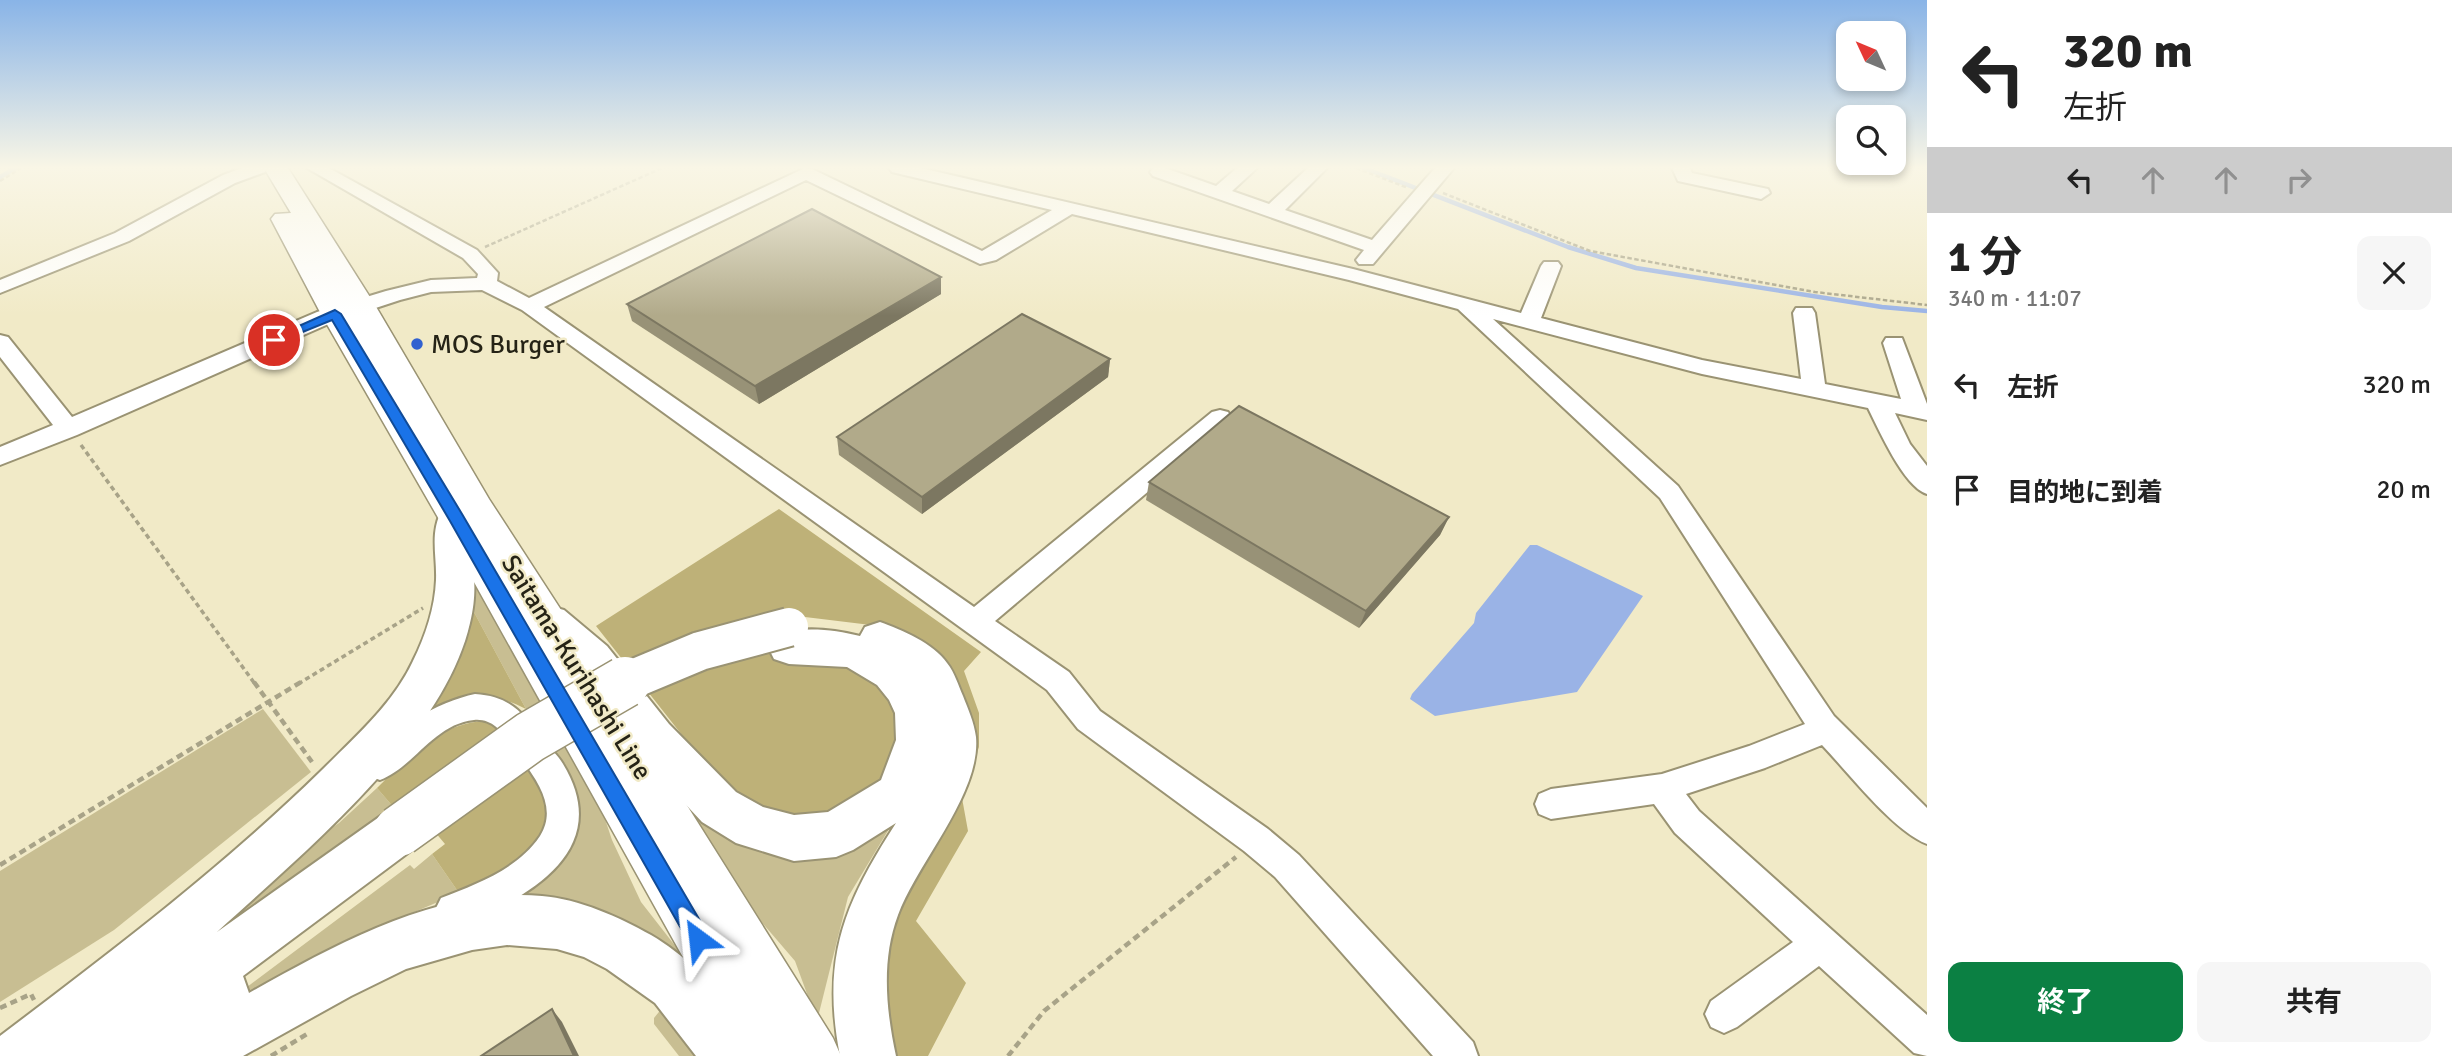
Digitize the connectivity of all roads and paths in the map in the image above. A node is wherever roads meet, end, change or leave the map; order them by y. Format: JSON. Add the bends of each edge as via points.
{"nodes":[{"id":1,"x":158,"y":217,"type":"edge"},
{"id":2,"x":289,"y":217,"type":"edge"},
{"id":3,"x":301,"y":217,"type":"edge"},
{"id":4,"x":404,"y":217,"type":"edge"},
{"id":5,"x":552,"y":217,"type":"edge"},
{"id":6,"x":714,"y":217,"type":"edge"},
{"id":7,"x":897,"y":217,"type":"edge"},
{"id":8,"x":1054,"y":217,"type":"edge"},
{"id":9,"x":1108,"y":217,"type":"edge"},
{"id":10,"x":1287,"y":217,"type":"edge"},
{"id":11,"x":1402,"y":217,"type":"edge"},
{"id":12,"x":1499,"y":217,"type":"edge"},
{"id":13,"x":1376,"y":248,"type":"junction"},
{"id":14,"x":470,"y":254,"type":"junction"},
{"id":15,"x":1551,"y":266,"type":"dead end"},
{"id":16,"x":1353,"y":275,"type":"junction"},
{"id":17,"x":486,"y":285,"type":"junction"},
{"id":18,"x":0,"y":287,"type":"edge"},
{"id":19,"x":1462,"y":302,"type":"junction"},
{"id":20,"x":1927,"y":305,"type":"edge"},
{"id":21,"x":529,"y":306,"type":"junction"},
{"id":22,"x":348,"y":309,"type":"junction"},
{"id":23,"x":1804,"y":313,"type":"dead end"},
{"id":24,"x":1529,"y":320,"type":"junction"},
{"id":25,"x":0,"y":342,"type":"edge"},
{"id":26,"x":1894,"y":342,"type":"dead end"},
{"id":27,"x":1814,"y":389,"type":"junction"},
{"id":28,"x":1876,"y":400,"type":"junction"},
{"id":29,"x":1921,"y":411,"type":"edge"},
{"id":30,"x":1220,"y":418,"type":"edge"},
{"id":31,"x":69,"y":429,"type":"junction"},
{"id":32,"x":0,"y":457,"type":"edge"},
{"id":33,"x":1927,"y":485,"type":"edge"},
{"id":34,"x":456,"y":518,"type":"junction"},
{"id":35,"x":434,"y":601,"type":"dead end"},
{"id":36,"x":549,"y":622,"type":"junction"},
{"id":37,"x":975,"y":622,"type":"junction"},
{"id":38,"x":789,"y":637,"type":"junction"},
{"id":39,"x":1058,"y":681,"type":"joint"},
{"id":40,"x":267,"y":702,"type":"junction"},
{"id":41,"x":1826,"y":729,"type":"junction"},
{"id":42,"x":312,"y":762,"type":"dead end"},
{"id":43,"x":1662,"y":788,"type":"junction"},
{"id":44,"x":1551,"y":804,"type":"dead end"},
{"id":45,"x":297,"y":827,"type":"junction"},
{"id":46,"x":1927,"y":829,"type":"edge"},
{"id":47,"x":1256,"y":840,"type":"junction"},
{"id":48,"x":405,"y":841,"type":"junction"},
{"id":49,"x":0,"y":865,"type":"edge"},
{"id":50,"x":1821,"y":943,"type":"junction"},
{"id":51,"x":308,"y":989,"type":"junction"},
{"id":52,"x":37,"y":1007,"type":"dead end"},
{"id":53,"x":0,"y":1008,"type":"edge"},
{"id":54,"x":1724,"y":1014,"type":"dead end"},
{"id":55,"x":1927,"y":1040,"type":"edge"},
{"id":56,"x":20,"y":1056,"type":"edge"},
{"id":57,"x":89,"y":1056,"type":"edge"},
{"id":58,"x":136,"y":1056,"type":"edge"},
{"id":59,"x":191,"y":1056,"type":"edge"},
{"id":60,"x":730,"y":1056,"type":"edge"},
{"id":61,"x":766,"y":1056,"type":"edge"},
{"id":62,"x":815,"y":1056,"type":"edge"},
{"id":63,"x":868,"y":1056,"type":"edge"},
{"id":64,"x":1007,"y":1056,"type":"edge"},
{"id":65,"x":1459,"y":1056,"type":"edge"}],
"edges":[{"from":1,"to":18,"type":"street"},
{"from":2,"to":22,"type":"main road","name":"Saitama-Kurihashi Line"},
{"from":3,"to":22,"type":"main road","name":"Saitama-Kurihashi Line"},
{"from":4,"to":14,"type":"street"},
{"from":5,"to":14,"type":"path"},
{"from":6,"to":21,"type":"street"},
{"from":7,"to":8,"type":"street","via":[[981,258]]},
{"from":9,"to":16,"type":"street"},
{"from":10,"to":13,"type":"street"},
{"from":11,"to":13,"type":"street"},
{"from":12,"to":20,"type":"path","via":[[1590,251],[1815,292]]},
{"from":13,"to":16,"type":"street"},
{"from":14,"to":17,"type":"street","via":[[488,273]]},
{"from":15,"to":24,"type":"street"},
{"from":16,"to":19,"type":"street"},
{"from":17,"to":21,"type":"street"},
{"from":17,"to":22,"type":"street","via":[[431,286]]},
{"from":19,"to":24,"type":"street"},
{"from":19,"to":41,"type":"street","via":[[1669,492]]},
{"from":21,"to":37,"type":"street"},
{"from":22,"to":31,"type":"street"},
{"from":22,"to":34,"type":"main road","name":"Saitama-Kurihashi Line"},
{"from":22,"to":36,"type":"main road","name":"Saitama-Kurihashi Line"},
{"from":23,"to":27,"type":"street"},
{"from":24,"to":27,"type":"street","via":[[1702,368]]},
{"from":25,"to":31,"type":"street"},
{"from":26,"to":29,"type":"street"},
{"from":27,"to":28,"type":"street"},
{"from":28,"to":29,"type":"street"},
{"from":28,"to":33,"type":"street","via":[[1900,447]]},
{"from":30,"to":37,"type":"street"},
{"from":31,"to":32,"type":"street"},
{"from":31,"to":40,"type":"path"},
{"from":34,"to":45,"type":"highway","via":[[452,547],[456,580],[449,624],[432,669],[387,735]]},
{"from":34,"to":61,"type":"main road","name":"Saitama-Kurihashi Line"},
{"from":35,"to":40,"type":"path"},
{"from":36,"to":38,"type":"highway","via":[[592,657],[653,738],[719,807],[754,827],[794,838],[836,834],[898,795],[919,740],[917,713],[892,672],[858,653]]},
{"from":36,"to":62,"type":"main road","name":"Saitama-Kurihashi Line"},
{"from":37,"to":39,"type":"street"},
{"from":38,"to":48,"type":"highway","via":[[672,681],[638,699],[563,740]]},
{"from":38,"to":63,"type":"highway","via":[[840,626],[876,636],[911,657],[932,675],[953,740],[945,778],[892,873],[872,915],[861,954],[861,1028]]},
{"from":39,"to":47,"type":"street","via":[[1089,720]]},
{"from":40,"to":42,"type":"path"},
{"from":40,"to":49,"type":"path"},
{"from":41,"to":43,"type":"street"},
{"from":41,"to":46,"type":"street"},
{"from":43,"to":44,"type":"street"},
{"from":43,"to":50,"type":"street","via":[[1688,822]]},
{"from":45,"to":51,"type":"street","via":[[430,725],[460,710],[477,708],[505,715],[553,776],[562,802],[563,821],[556,841],[544,859],[519,880],[497,894],[365,946]]},
{"from":45,"to":56,"type":"highway","via":[[161,947]]},
{"from":47,"to":64,"type":"path","via":[[1044,1010]]},
{"from":47,"to":65,"type":"street","via":[[1287,866]]},
{"from":48,"to":57,"type":"highway"},
{"from":48,"to":58,"type":"highway"},
{"from":50,"to":54,"type":"street"},
{"from":50,"to":55,"type":"street"},
{"from":51,"to":59,"type":"highway"},
{"from":51,"to":60,"type":"highway","via":[[375,956],[437,934],[494,922],[545,921],[593,935],[652,965],[677,986]]},
{"from":52,"to":53,"type":"path","via":[[31,995]]}]}
